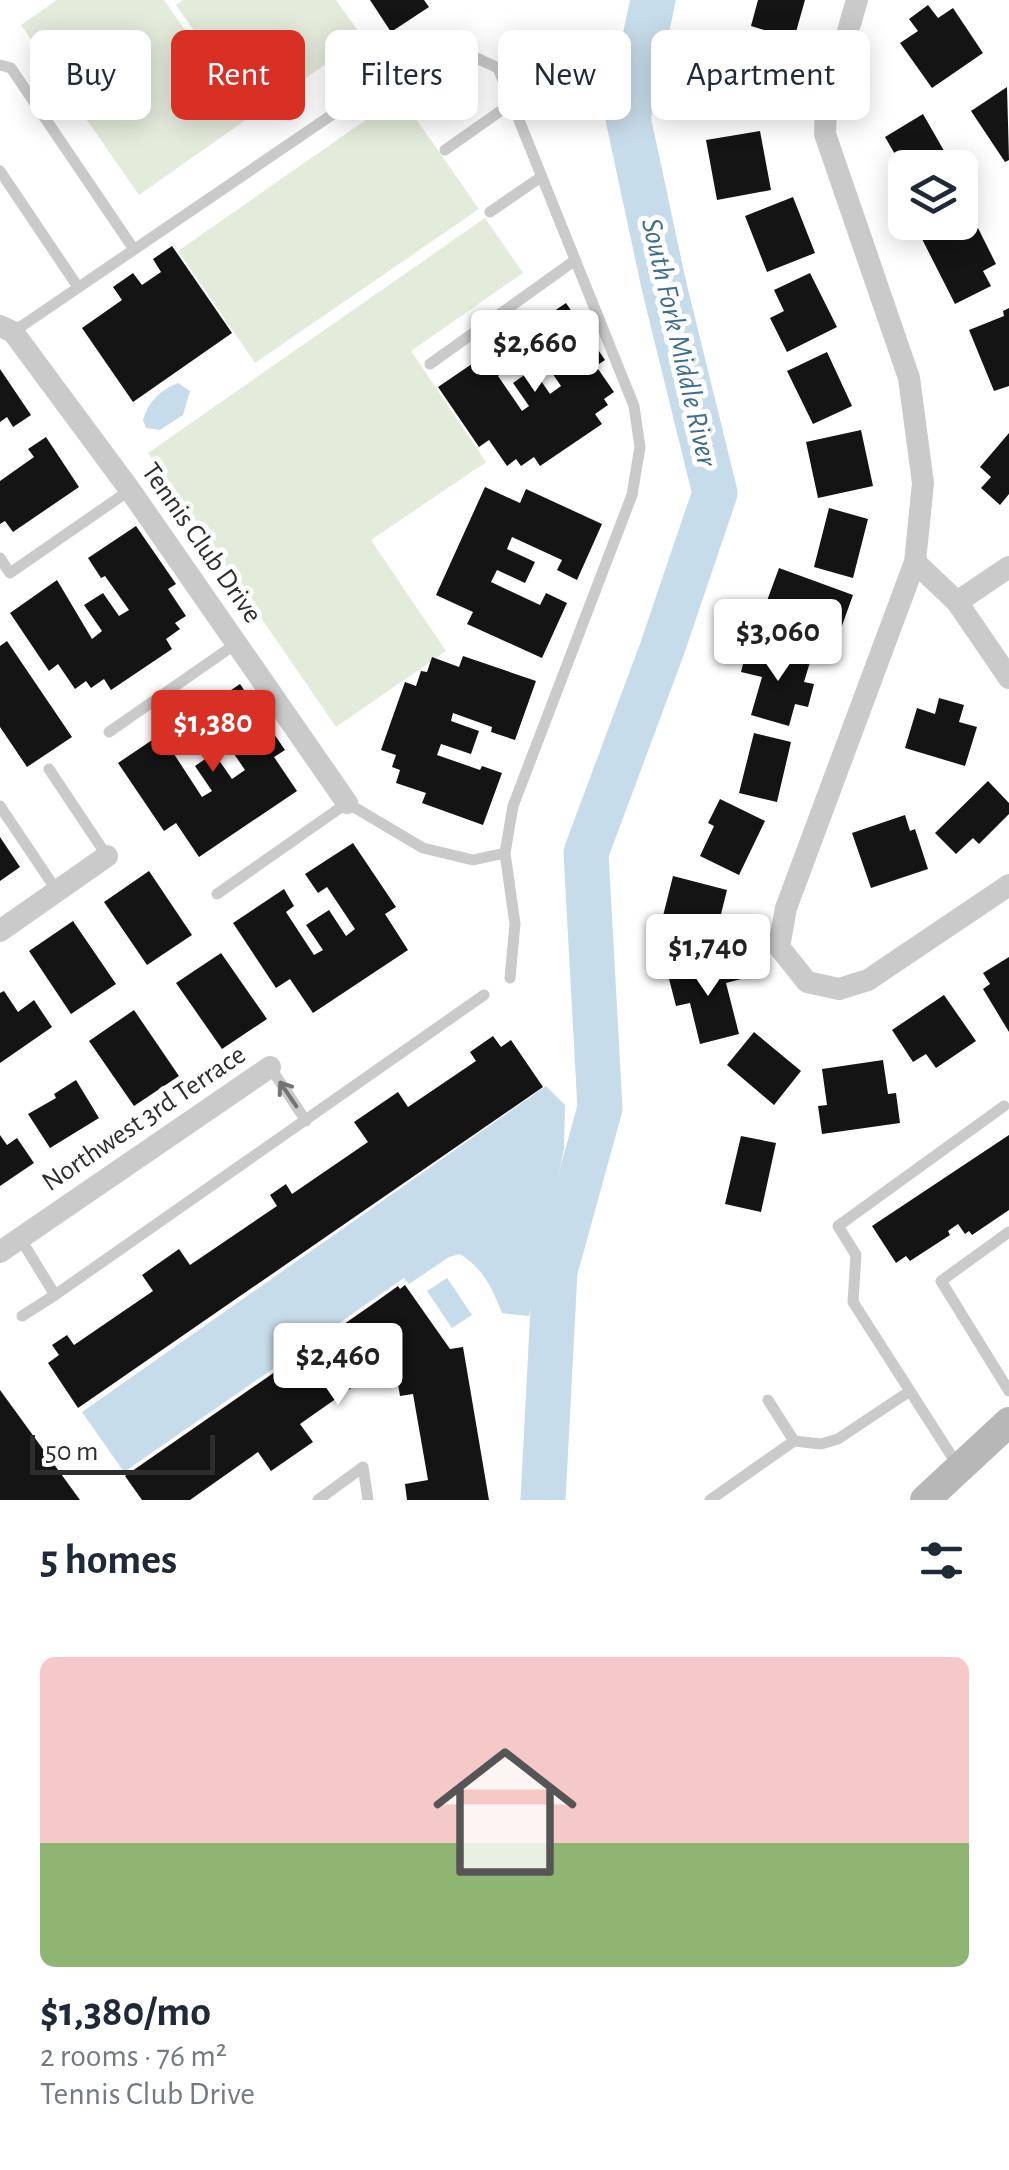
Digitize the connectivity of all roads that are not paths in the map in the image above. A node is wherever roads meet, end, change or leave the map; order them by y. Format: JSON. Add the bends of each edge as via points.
{"nodes":[{"id":1,"x":857,"y":0,"type":"edge"},
{"id":2,"x":0,"y":65,"type":"edge"},
{"id":3,"x":498,"y":68,"type":"edge"},
{"id":4,"x":498,"y":113,"type":"edge"},
{"id":5,"x":519,"y":120,"type":"edge"},
{"id":6,"x":445,"y":150,"type":"dead end"},
{"id":7,"x":0,"y":172,"type":"edge"},
{"id":8,"x":541,"y":177,"type":"junction"},
{"id":9,"x":490,"y":212,"type":"dead end"},
{"id":10,"x":133,"y":248,"type":"junction"},
{"id":11,"x":574,"y":262,"type":"junction"},
{"id":12,"x":78,"y":287,"type":"junction"},
{"id":13,"x":7,"y":329,"type":"edge"},
{"id":14,"x":430,"y":364,"type":"dead end"},
{"id":15,"x":130,"y":490,"type":"junction"},
{"id":16,"x":0,"y":558,"type":"edge"},
{"id":17,"x":915,"y":562,"type":"junction"},
{"id":18,"x":1009,"y":567,"type":"edge"},
{"id":19,"x":957,"y":602,"type":"junction"},
{"id":20,"x":237,"y":643,"type":"junction"},
{"id":21,"x":1009,"y":678,"type":"edge"},
{"id":22,"x":109,"y":732,"type":"dead end"},
{"id":23,"x":49,"y":769,"type":"dead end"},
{"id":24,"x":347,"y":803,"type":"junction"},
{"id":25,"x":0,"y":806,"type":"edge"},
{"id":26,"x":505,"y":853,"type":"junction"},
{"id":27,"x":107,"y":856,"type":"joint"},
{"id":28,"x":1009,"y":885,"type":"edge"},
{"id":29,"x":57,"y":891,"type":"junction"},
{"id":30,"x":218,"y":894,"type":"dead end"},
{"id":31,"x":0,"y":931,"type":"edge"},
{"id":32,"x":510,"y":978,"type":"dead end"},
{"id":33,"x":484,"y":995,"type":"dead end"},
{"id":34,"x":270,"y":1067,"type":"joint"},
{"id":35,"x":1004,"y":1106,"type":"dead end"},
{"id":36,"x":306,"y":1120,"type":"junction"},
{"id":37,"x":1009,"y":1232,"type":"edge"},
{"id":38,"x":20,"y":1238,"type":"junction"},
{"id":39,"x":0,"y":1252,"type":"edge"},
{"id":40,"x":55,"y":1295,"type":"junction"},
{"id":41,"x":22,"y":1316,"type":"dead end"},
{"id":42,"x":910,"y":1390,"type":"junction"},
{"id":43,"x":1009,"y":1391,"type":"edge"},
{"id":44,"x":768,"y":1400,"type":"dead end"},
{"id":45,"x":1009,"y":1422,"type":"edge"},
{"id":46,"x":794,"y":1441,"type":"junction"},
{"id":47,"x":958,"y":1466,"type":"junction"},
{"id":48,"x":318,"y":1500,"type":"edge"},
{"id":49,"x":368,"y":1500,"type":"edge"},
{"id":50,"x":710,"y":1500,"type":"edge"},
{"id":51,"x":924,"y":1500,"type":"edge"}],
"edges":[{"from":1,"to":17,"type":"street","via":[[826,108],[825,134],[909,378],[923,483]]},
{"from":2,"to":10,"type":"lane","via":[[11,68]]},
{"from":3,"to":10,"type":"lane","via":[[466,52],[389,76]]},
{"from":4,"to":6,"type":"lane"},
{"from":5,"to":8,"type":"lane"},
{"from":7,"to":12,"type":"lane"},
{"from":8,"to":9,"type":"lane"},
{"from":8,"to":11,"type":"lane"},
{"from":10,"to":12,"type":"lane"},
{"from":11,"to":14,"type":"lane"},
{"from":11,"to":26,"type":"lane","via":[[634,406],[640,448],[632,495],[512,806]]},
{"from":12,"to":13,"type":"lane"},
{"from":13,"to":15,"type":"street","name":"Tennis Club Drive"},
{"from":15,"to":16,"type":"lane","via":[[10,573]]},
{"from":15,"to":20,"type":"street","name":"Tennis Club Drive"},
{"from":17,"to":19,"type":"street"},
{"from":17,"to":28,"type":"street","via":[[786,908],[780,947],[808,982],[839,989],[868,980]]},
{"from":18,"to":19,"type":"street"},
{"from":19,"to":21,"type":"street"},
{"from":20,"to":22,"type":"lane"},
{"from":20,"to":24,"type":"street","name":"Tennis Club Drive"},
{"from":23,"to":27,"type":"lane"},
{"from":24,"to":26,"type":"lane","via":[[423,848],[473,860]]},
{"from":24,"to":30,"type":"lane"},
{"from":25,"to":29,"type":"lane"},
{"from":26,"to":32,"type":"lane","via":[[515,924]]},
{"from":27,"to":29,"type":"street"},
{"from":29,"to":31,"type":"street"},
{"from":33,"to":36,"type":"lane"},
{"from":36,"to":34,"type":"lane","one_way":true},
{"from":34,"to":38,"type":"street","name":"Northwest 3rd Terrace"},
{"from":35,"to":42,"type":"lane","via":[[838,1226],[856,1255],[853,1302]]},
{"from":36,"to":40,"type":"lane"},
{"from":37,"to":43,"type":"lane","via":[[941,1281]]},
{"from":38,"to":39,"type":"street","name":"Northwest 3rd Terrace"},
{"from":38,"to":40,"type":"lane"},
{"from":40,"to":41,"type":"lane"},
{"from":42,"to":46,"type":"lane","via":[[838,1440]]},
{"from":42,"to":47,"type":"lane"},
{"from":44,"to":46,"type":"lane"},
{"from":45,"to":47,"type":"main road"},
{"from":46,"to":50,"type":"lane"},
{"from":47,"to":51,"type":"main road"},
{"from":48,"to":49,"type":"lane","via":[[363,1467]]}]}
